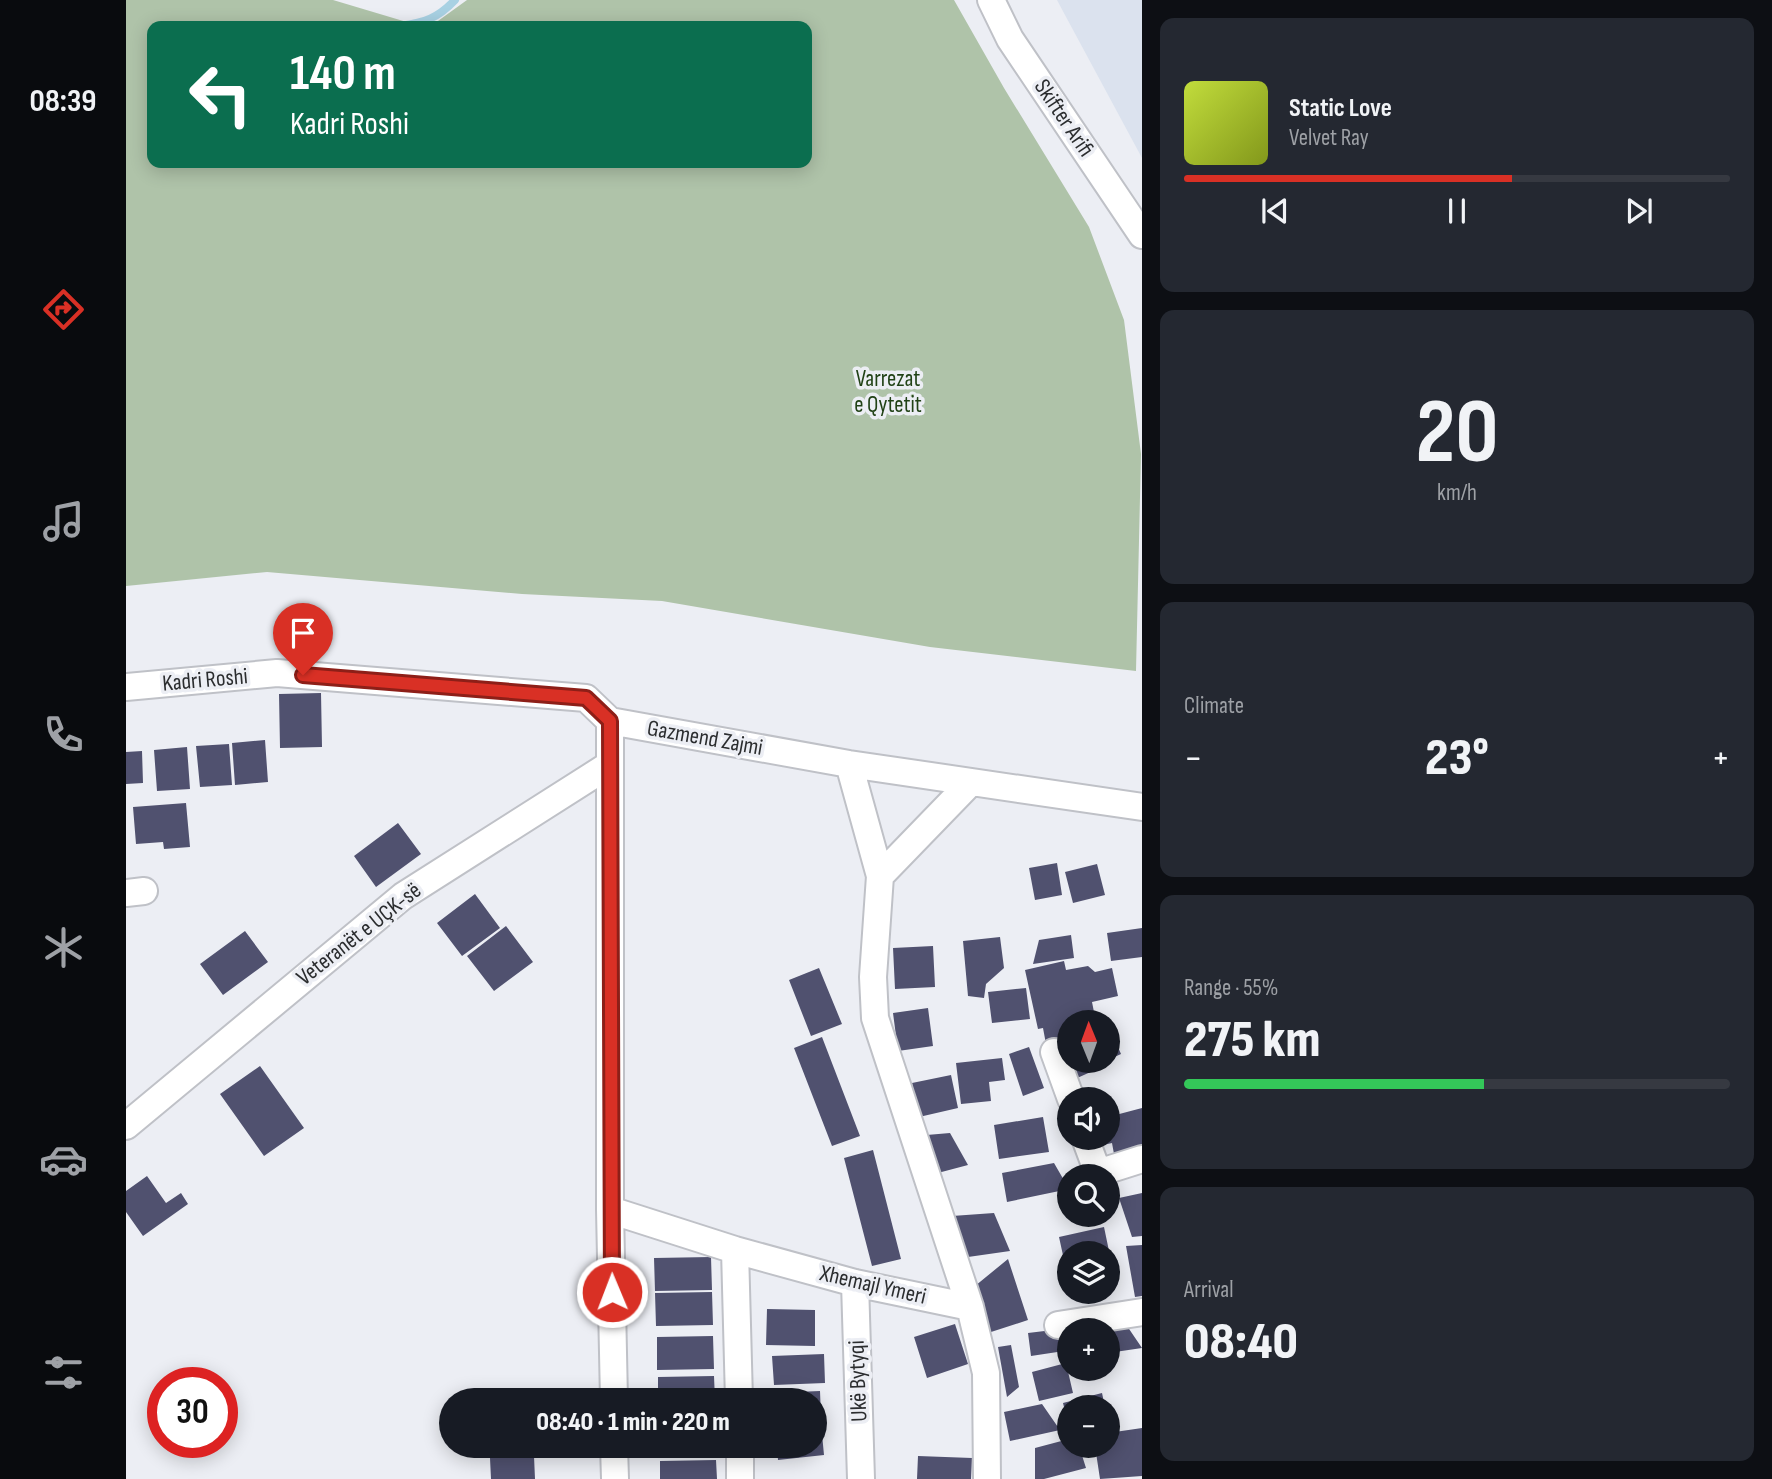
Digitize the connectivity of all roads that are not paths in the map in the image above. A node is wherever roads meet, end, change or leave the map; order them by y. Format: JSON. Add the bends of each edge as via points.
{"nodes":[{"id":1,"x":990,"y":0,"type":"edge"},
{"id":2,"x":1142,"y":235,"type":"edge"},
{"id":3,"x":126,"y":687,"type":"edge"},
{"id":4,"x":610,"y":721,"type":"junction"},
{"id":5,"x":849,"y":764,"type":"junction"},
{"id":6,"x":608,"y":765,"type":"junction"},
{"id":7,"x":971,"y":782,"type":"junction"},
{"id":8,"x":1142,"y":807,"type":"edge"},
{"id":9,"x":880,"y":876,"type":"junction"},
{"id":10,"x":1054,"y":1052,"type":"dead end"},
{"id":11,"x":1067,"y":1087,"type":"edge"},
{"id":12,"x":126,"y":1126,"type":"edge"},
{"id":13,"x":1089,"y":1150,"type":"edge"},
{"id":14,"x":1142,"y":1159,"type":"edge"},
{"id":15,"x":610,"y":1210,"type":"junction"},
{"id":16,"x":736,"y":1250,"type":"junction"},
{"id":17,"x":855,"y":1283,"type":"junction"},
{"id":18,"x":970,"y":1307,"type":"junction"},
{"id":19,"x":1142,"y":1312,"type":"edge"},
{"id":20,"x":1103,"y":1318,"type":"edge"},
{"id":21,"x":614,"y":1388,"type":"edge"},
{"id":22,"x":739,"y":1388,"type":"edge"},
{"id":23,"x":614,"y":1458,"type":"edge"},
{"id":24,"x":740,"y":1458,"type":"edge"},
{"id":25,"x":615,"y":1479,"type":"edge"},
{"id":26,"x":740,"y":1479,"type":"edge"},
{"id":27,"x":861,"y":1479,"type":"edge"},
{"id":28,"x":987,"y":1479,"type":"edge"}],
"edges":[{"from":1,"to":2,"type":"street","name":"Skifter Arifi","via":[[1010,39]]},
{"from":3,"to":4,"type":"street","name":"Kadri Roshi","via":[[277,673],[586,698]]},
{"from":4,"to":5,"type":"street","name":"Gazmend Zajmi"},
{"from":4,"to":6,"type":"street"},
{"from":5,"to":7,"type":"street","name":"Gazmend Zajmi"},
{"from":5,"to":9,"type":"street"},
{"from":6,"to":12,"type":"street","name":"Veteranët e UÇK-së","via":[[403,896]]},
{"from":6,"to":15,"type":"street"},
{"from":7,"to":8,"type":"street","name":"Gazmend Zajmi"},
{"from":7,"to":9,"type":"street"},
{"from":9,"to":18,"type":"street","via":[[873,977],[876,1018]]},
{"from":10,"to":11,"type":"street"},
{"from":13,"to":14,"type":"street","via":[[1098,1173]]},
{"from":15,"to":16,"type":"street","name":"Xhemajl Ymeri"},
{"from":15,"to":21,"type":"street"},
{"from":16,"to":17,"type":"street","name":"Xhemajl Ymeri"},
{"from":16,"to":22,"type":"street"},
{"from":17,"to":18,"type":"street","name":"Xhemajl Ymeri"},
{"from":17,"to":27,"type":"street","name":"Ukë Bytyqi"},
{"from":18,"to":28,"type":"street","via":[[986,1373]]},
{"from":19,"to":20,"type":"street"},
{"from":23,"to":25,"type":"street"},
{"from":24,"to":26,"type":"street"}]}
